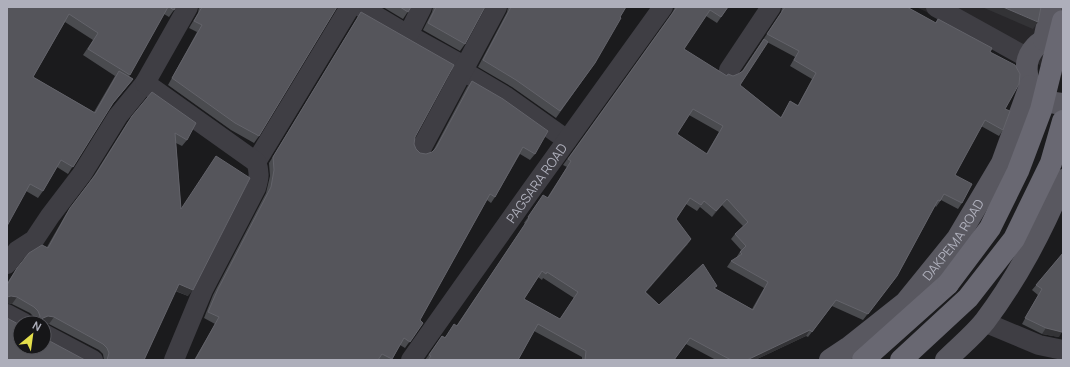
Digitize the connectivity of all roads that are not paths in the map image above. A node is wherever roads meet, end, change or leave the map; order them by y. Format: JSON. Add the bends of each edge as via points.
{"nodes":[{"id":1,"x":188,"y":7,"type":"edge"},
{"id":2,"x":350,"y":7,"type":"edge"},
{"id":3,"x":361,"y":7,"type":"edge"},
{"id":4,"x":422,"y":7,"type":"edge"},
{"id":5,"x":497,"y":7,"type":"edge"},
{"id":6,"x":663,"y":7,"type":"edge"},
{"id":7,"x":771,"y":7,"type":"edge"},
{"id":8,"x":1051,"y":7,"type":"edge"},
{"id":9,"x":945,"y":9,"type":"edge"},
{"id":10,"x":1063,"y":21,"type":"edge"},
{"id":11,"x":408,"y":35,"type":"junction"},
{"id":12,"x":1054,"y":38,"type":"edge"},
{"id":13,"x":1028,"y":58,"type":"junction"},
{"id":14,"x":464,"y":69,"type":"junction"},
{"id":15,"x":729,"y":70,"type":"dead end"},
{"id":16,"x":145,"y":84,"type":"junction"},
{"id":17,"x":1030,"y":86,"type":"junction"},
{"id":18,"x":1063,"y":104,"type":"edge"},
{"id":19,"x":1063,"y":121,"type":"edge"},
{"id":20,"x":567,"y":140,"type":"junction"},
{"id":21,"x":421,"y":149,"type":"dead end"},
{"id":22,"x":256,"y":162,"type":"junction"},
{"id":23,"x":1063,"y":180,"type":"edge"},
{"id":24,"x":7,"y":264,"type":"edge"},
{"id":25,"x":984,"y":322,"type":"junction"},
{"id":26,"x":52,"y":338,"type":"edge"},
{"id":27,"x":1063,"y":350,"type":"edge"},
{"id":28,"x":93,"y":360,"type":"edge"},
{"id":29,"x":174,"y":360,"type":"edge"},
{"id":30,"x":411,"y":360,"type":"edge"},
{"id":31,"x":830,"y":360,"type":"edge"},
{"id":32,"x":863,"y":360,"type":"edge"},
{"id":33,"x":901,"y":360,"type":"edge"},
{"id":34,"x":946,"y":360,"type":"edge"}],
"edges":[{"from":1,"to":16,"type":"street"},
{"from":2,"to":22,"type":"street"},
{"from":3,"to":11,"type":"street"},
{"from":4,"to":11,"type":"street"},
{"from":5,"to":14,"type":"street"},
{"from":6,"to":20,"type":"street","name":"PAGSARA ROAD"},
{"from":7,"to":15,"type":"street"},
{"from":8,"to":12,"type":"main road"},
{"from":9,"to":13,"type":"street"},
{"from":10,"to":32,"type":"highway","bridge":true,"via":[[1041,110],[1018,171],[990,228],[948,284]]},
{"from":11,"to":14,"type":"street"},
{"from":12,"to":13,"type":"main road","via":[[1034,48]]},
{"from":13,"to":17,"type":"main road","via":[[1026,68]]},
{"from":14,"to":20,"type":"street"},
{"from":14,"to":21,"type":"street"},
{"from":16,"to":22,"type":"street"},
{"from":16,"to":24,"type":"street","via":[[118,116],[82,174],[34,240],[17,251]]},
{"from":17,"to":18,"type":"main road","via":[[1044,100]]},
{"from":17,"to":31,"type":"main road","name":"DAKPEMA ROAD","via":[[1002,163],[957,239],[906,302]]},
{"from":19,"to":33,"type":"highway","via":[[1051,163],[1014,239],[968,298]]},
{"from":20,"to":30,"type":"street","name":"PAGSARA ROAD"},
{"from":22,"to":29,"type":"street","via":[[259,178],[256,188],[202,290]]},
{"from":23,"to":25,"type":"main road","via":[[1022,265]]},
{"from":25,"to":27,"type":"street","via":[[1039,345]]},
{"from":25,"to":34,"type":"main road"},
{"from":26,"to":28,"type":"street"}]}
